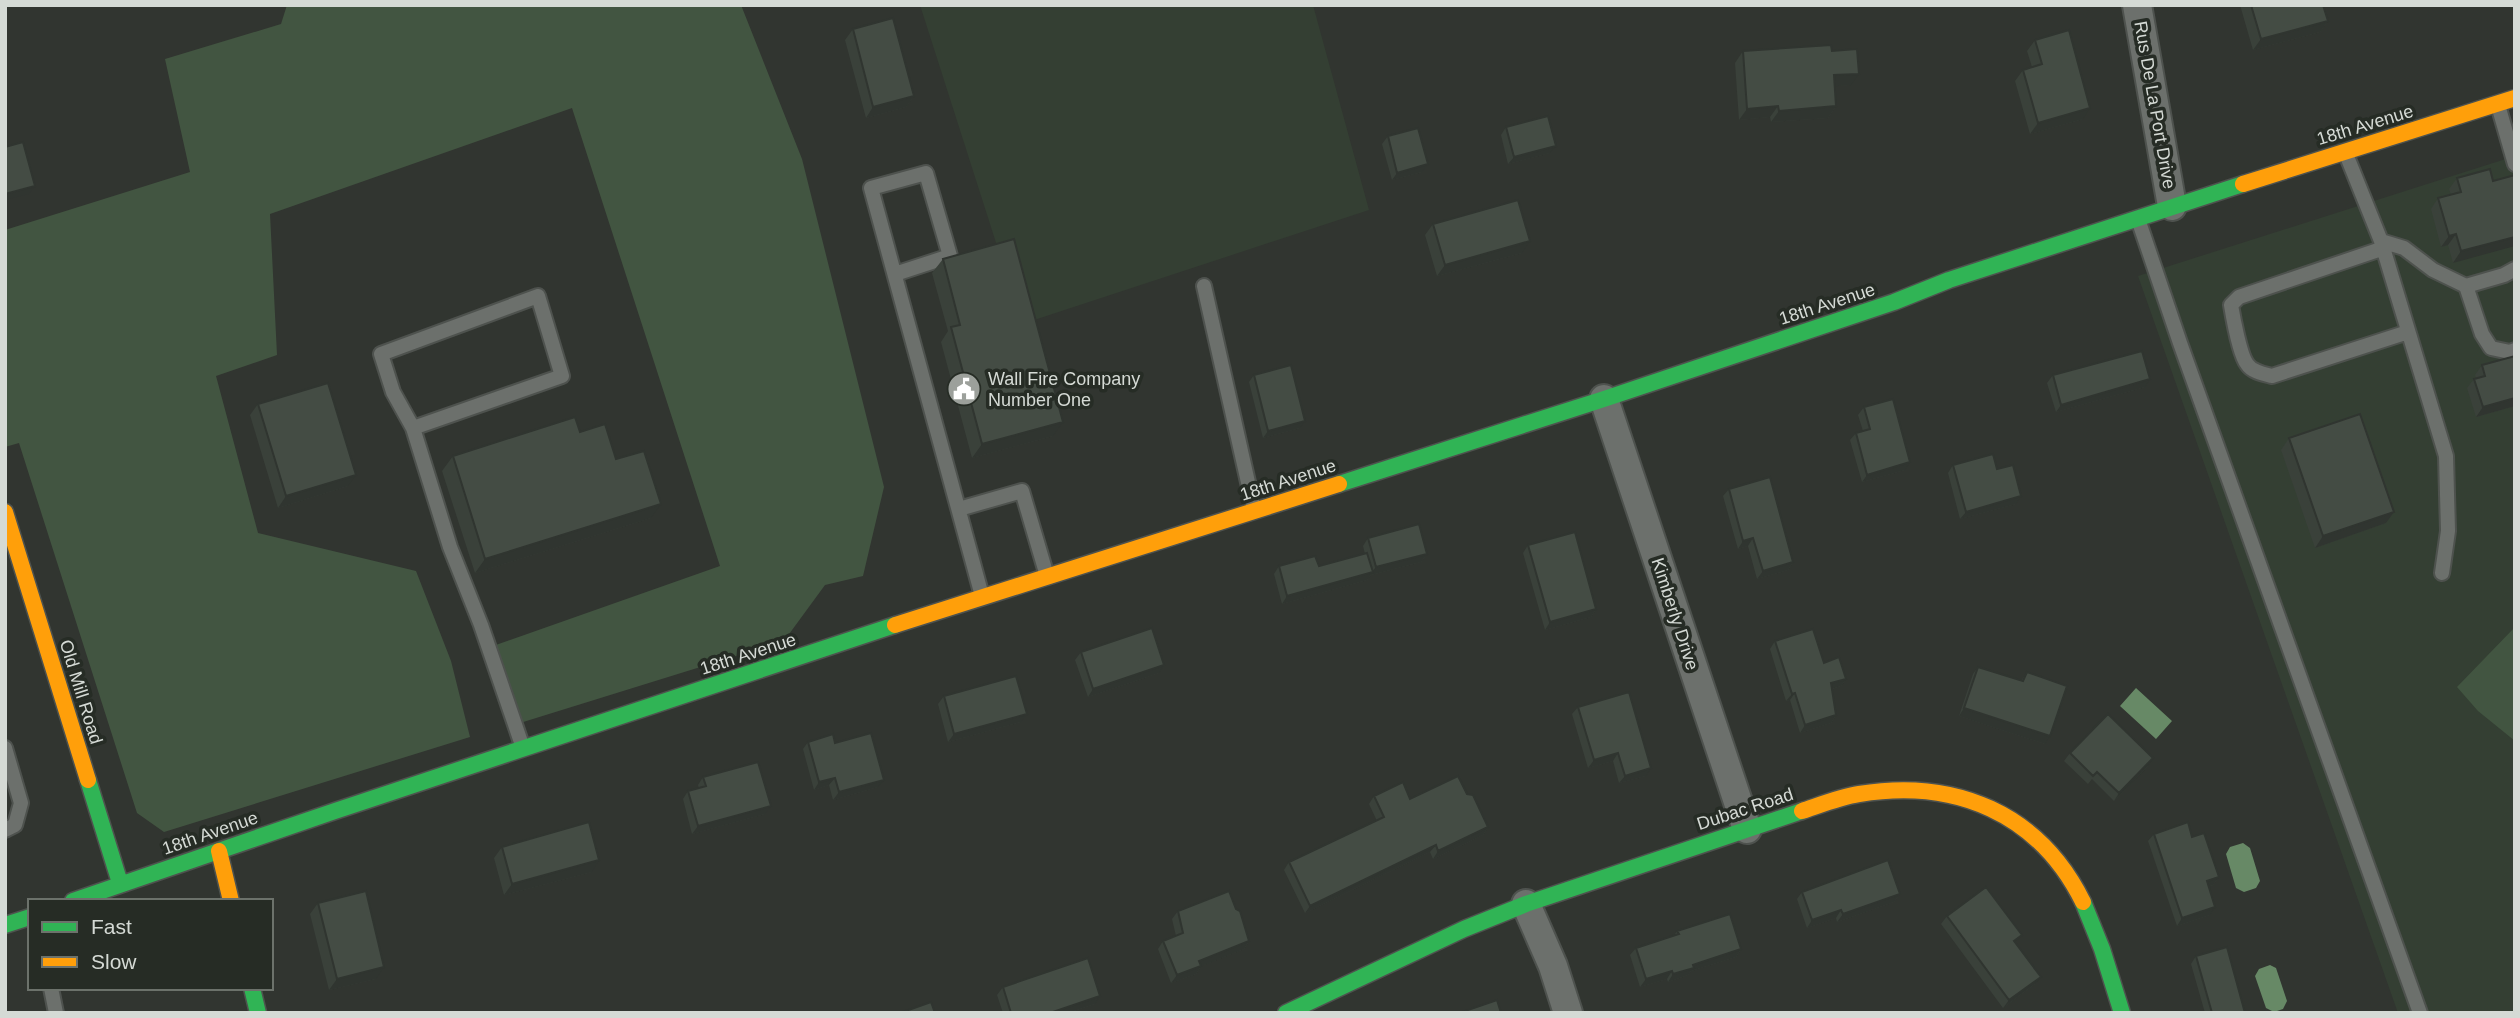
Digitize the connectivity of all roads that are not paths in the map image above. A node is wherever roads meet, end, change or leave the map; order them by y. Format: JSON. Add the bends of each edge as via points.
{"nodes":[{"id":1,"x":2137,"y":5,"type":"edge"},
{"id":2,"x":2515,"y":98,"type":"edge"},
{"id":3,"x":2498,"y":103,"type":"junction"},
{"id":4,"x":2345,"y":151,"type":"junction"},
{"id":5,"x":2515,"y":164,"type":"edge"},
{"id":6,"x":2172,"y":205,"type":"junction"},
{"id":7,"x":2137,"y":217,"type":"junction"},
{"id":8,"x":2382,"y":245,"type":"junction"},
{"id":9,"x":2515,"y":269,"type":"edge"},
{"id":10,"x":895,"y":274,"type":"junction"},
{"id":11,"x":1204,"y":286,"type":"dead end"},
{"id":12,"x":2466,"y":286,"type":"junction"},
{"id":13,"x":2409,"y":332,"type":"junction"},
{"id":14,"x":2515,"y":350,"type":"edge"},
{"id":15,"x":1604,"y":398,"type":"junction"},
{"id":16,"x":413,"y":428,"type":"junction"},
{"id":17,"x":959,"y":509,"type":"junction"},
{"id":18,"x":1254,"y":511,"type":"junction"},
{"id":19,"x":5,"y":512,"type":"edge"},
{"id":20,"x":2442,"y":573,"type":"dead end"},
{"id":21,"x":1047,"y":577,"type":"junction"},
{"id":22,"x":983,"y":598,"type":"junction"},
{"id":23,"x":5,"y":748,"type":"edge"},
{"id":24,"x":523,"y":749,"type":"junction"},
{"id":25,"x":1747,"y":829,"type":"junction"},
{"id":26,"x":5,"y":830,"type":"edge"},
{"id":27,"x":219,"y":851,"type":"junction"},
{"id":28,"x":120,"y":883,"type":"junction"},
{"id":29,"x":78,"y":899,"type":"edge"},
{"id":30,"x":231,"y":899,"type":"edge"},
{"id":31,"x":1526,"y":904,"type":"junction"},
{"id":32,"x":28,"y":918,"type":"edge"},
{"id":33,"x":5,"y":925,"type":"edge"},
{"id":34,"x":51,"y":990,"type":"edge"},
{"id":35,"x":252,"y":990,"type":"edge"},
{"id":36,"x":56,"y":1013,"type":"edge"},
{"id":37,"x":258,"y":1013,"type":"edge"},
{"id":38,"x":1286,"y":1013,"type":"edge"},
{"id":39,"x":1568,"y":1013,"type":"edge"},
{"id":40,"x":2122,"y":1013,"type":"edge"},
{"id":41,"x":2420,"y":1013,"type":"edge"}],
"edges":[{"from":1,"to":6,"type":"street","name":"Rus De La Port Drive"},
{"from":2,"to":3,"type":"street","name":"18th Avenue"},
{"from":3,"to":4,"type":"street","name":"18th Avenue"},
{"from":3,"to":5,"type":"lane"},
{"from":4,"to":6,"type":"street","name":"18th Avenue"},
{"from":4,"to":8,"type":"lane"},
{"from":6,"to":7,"type":"street","name":"18th Avenue"},
{"from":7,"to":15,"type":"street","name":"18th Avenue"},
{"from":7,"to":41,"type":"lane"},
{"from":8,"to":12,"type":"lane","via":[[2404,248],[2433,270]]},
{"from":8,"to":13,"type":"lane"},
{"from":8,"to":13,"type":"lane","via":[[2239,297],[2231,305],[2247,365],[2272,376]]},
{"from":9,"to":12,"type":"lane"},
{"from":10,"to":10,"type":"lane","via":[[870,188],[926,173],[950,256]]},
{"from":10,"to":17,"type":"lane"},
{"from":11,"to":18,"type":"lane"},
{"from":12,"to":14,"type":"lane","via":[[2491,348]]},
{"from":13,"to":20,"type":"lane","via":[[2446,456],[2448,531]]},
{"from":15,"to":18,"type":"street","name":"18th Avenue"},
{"from":15,"to":25,"type":"street","name":"Kimberly Drive"},
{"from":16,"to":16,"type":"lane","via":[[562,376],[538,296],[381,354],[393,392]]},
{"from":16,"to":24,"type":"lane","via":[[450,547]]},
{"from":17,"to":21,"type":"lane","via":[[1023,491]]},
{"from":17,"to":22,"type":"lane"},
{"from":18,"to":21,"type":"street","name":"18th Avenue"},
{"from":19,"to":28,"type":"street","name":"Old Mill Road"},
{"from":21,"to":22,"type":"street","name":"18th Avenue"},
{"from":22,"to":24,"type":"street","name":"18th Avenue"},
{"from":23,"to":26,"type":"lane","via":[[21,803],[15,825]]},
{"from":24,"to":27,"type":"street","name":"18th Avenue"},
{"from":25,"to":31,"type":"street","name":"Dubac Road"},
{"from":25,"to":40,"type":"street","name":"Dubac Road","via":[[1878,790],[1931,789],[1991,807],[2031,833],[2074,884]]},
{"from":27,"to":28,"type":"street","name":"18th Avenue"},
{"from":27,"to":30,"type":"street"},
{"from":28,"to":29,"type":"street","name":"18th Avenue"},
{"from":31,"to":38,"type":"street","name":"Dubac Road"},
{"from":31,"to":39,"type":"street"},
{"from":32,"to":33,"type":"street"},
{"from":34,"to":36,"type":"lane"},
{"from":35,"to":37,"type":"street"}]}
